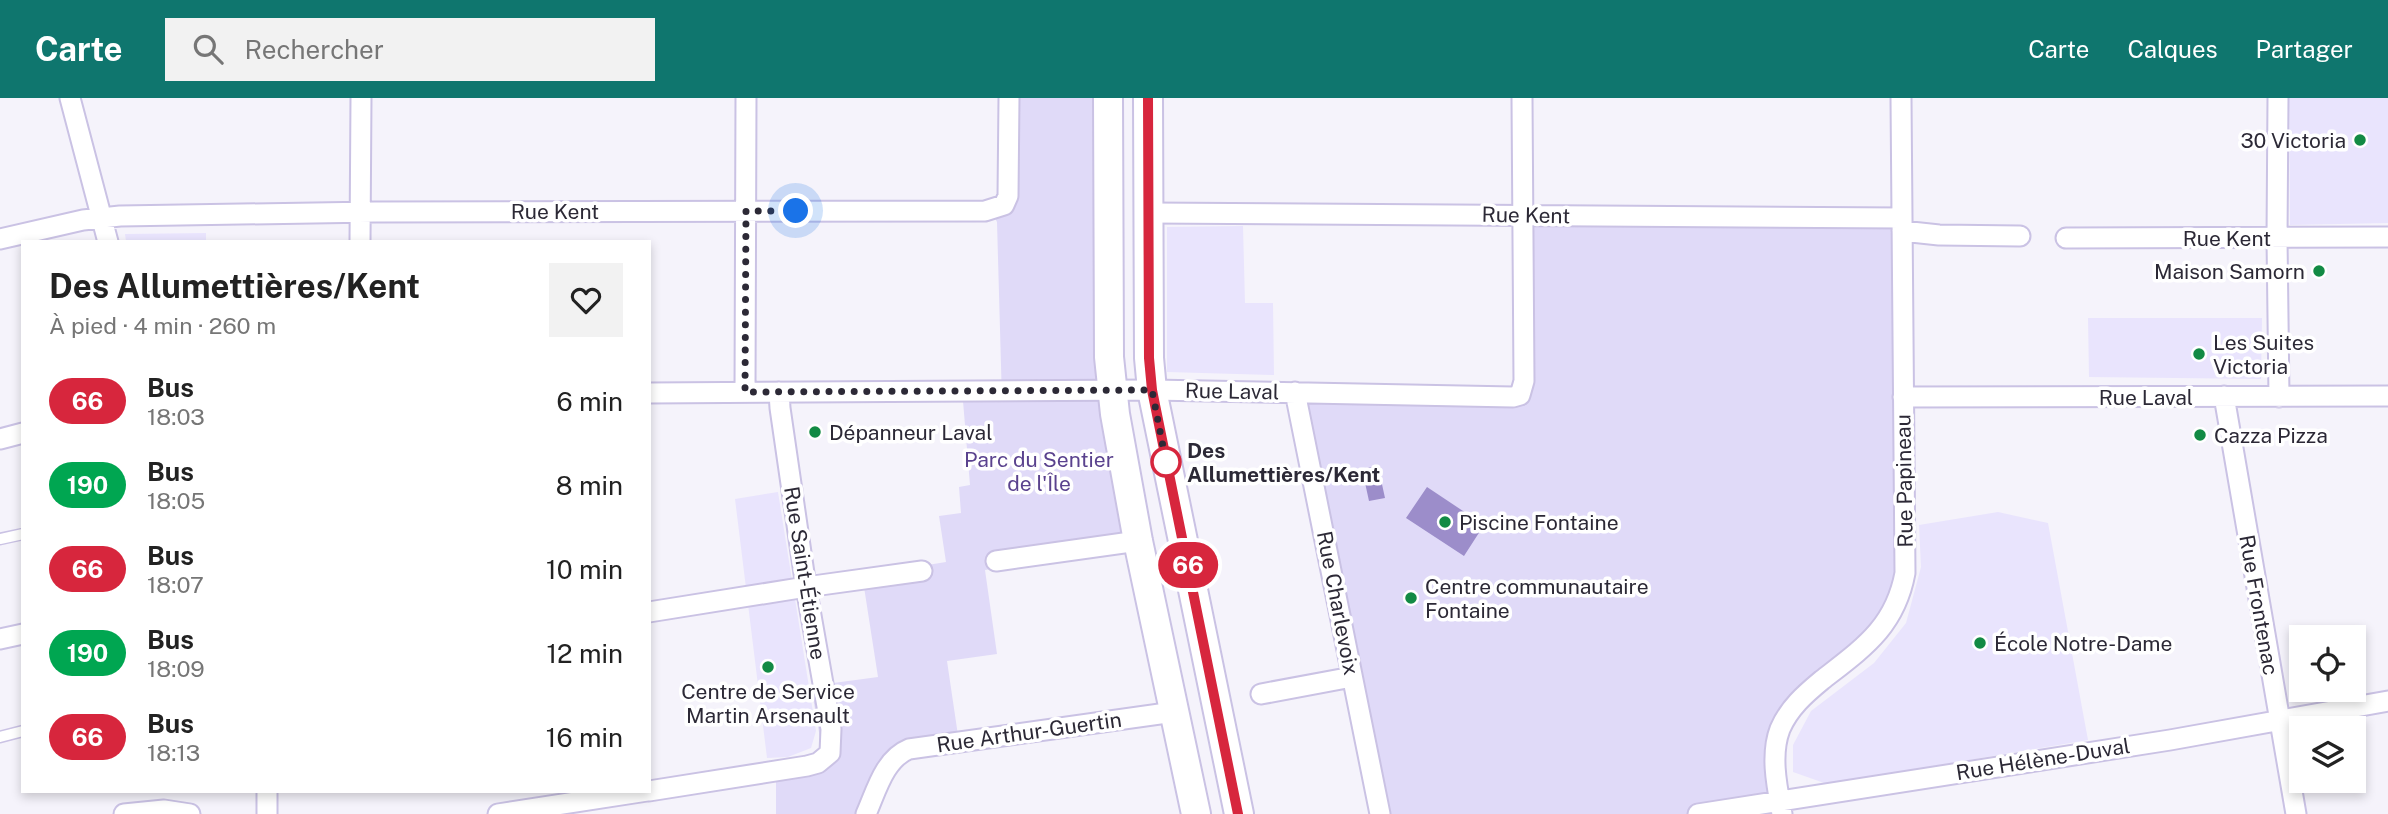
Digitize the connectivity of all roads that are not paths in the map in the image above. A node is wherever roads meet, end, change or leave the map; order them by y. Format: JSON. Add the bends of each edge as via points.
{"nodes":[{"id":1,"x":70,"y":98,"type":"edge"},
{"id":2,"x":361,"y":98,"type":"edge"},
{"id":3,"x":746,"y":98,"type":"edge"},
{"id":4,"x":1009,"y":98,"type":"edge"},
{"id":5,"x":1108,"y":98,"type":"edge"},
{"id":6,"x":1148,"y":98,"type":"edge"},
{"id":7,"x":1522,"y":98,"type":"edge"},
{"id":8,"x":1901,"y":98,"type":"edge"},
{"id":9,"x":2278,"y":98,"type":"edge"},
{"id":10,"x":746,"y":211,"type":"junction"},
{"id":11,"x":360,"y":212,"type":"junction"},
{"id":12,"x":1150,"y":213,"type":"junction"},
{"id":13,"x":1522,"y":215,"type":"junction"},
{"id":14,"x":102,"y":217,"type":"junction"},
{"id":15,"x":1902,"y":225,"type":"junction"},
{"id":16,"x":2020,"y":236,"type":"dead end"},
{"id":17,"x":2388,"y":237,"type":"edge"},
{"id":18,"x":2066,"y":238,"type":"dead end"},
{"id":19,"x":2277,"y":238,"type":"junction"},
{"id":20,"x":0,"y":239,"type":"edge"},
{"id":21,"x":108,"y":240,"type":"edge"},
{"id":22,"x":360,"y":240,"type":"edge"},
{"id":23,"x":1112,"y":390,"type":"junction"},
{"id":24,"x":1152,"y":390,"type":"junction"},
{"id":25,"x":745,"y":392,"type":"junction"},
{"id":26,"x":1296,"y":392,"type":"junction"},
{"id":27,"x":651,"y":393,"type":"edge"},
{"id":28,"x":779,"y":393,"type":"junction"},
{"id":29,"x":2224,"y":396,"type":"junction"},
{"id":30,"x":2388,"y":396,"type":"edge"},
{"id":31,"x":1903,"y":397,"type":"junction"},
{"id":32,"x":2279,"y":397,"type":"junction"},
{"id":33,"x":21,"y":434,"type":"edge"},
{"id":34,"x":0,"y":439,"type":"edge"},
{"id":35,"x":21,"y":534,"type":"edge"},
{"id":36,"x":0,"y":539,"type":"edge"},
{"id":37,"x":1138,"y":541,"type":"junction"},
{"id":38,"x":996,"y":561,"type":"dead end"},
{"id":39,"x":922,"y":571,"type":"dead end"},
{"id":40,"x":806,"y":587,"type":"junction"},
{"id":41,"x":651,"y":612,"type":"edge"},
{"id":42,"x":21,"y":634,"type":"edge"},
{"id":43,"x":0,"y":639,"type":"edge"},
{"id":44,"x":1352,"y":677,"type":"junction"},
{"id":45,"x":1261,"y":694,"type":"dead end"},
{"id":46,"x":2388,"y":701,"type":"edge"},
{"id":47,"x":1174,"y":712,"type":"junction"},
{"id":48,"x":2279,"y":720,"type":"junction"},
{"id":49,"x":21,"y":732,"type":"edge"},
{"id":50,"x":0,"y":737,"type":"edge"},
{"id":51,"x":651,"y":791,"type":"edge"},
{"id":52,"x":267,"y":793,"type":"edge"},
{"id":53,"x":635,"y":793,"type":"edge"},
{"id":54,"x":1781,"y":807,"type":"edge"},
{"id":55,"x":124,"y":814,"type":"edge"},
{"id":56,"x":190,"y":814,"type":"edge"},
{"id":57,"x":267,"y":814,"type":"edge"},
{"id":58,"x":498,"y":814,"type":"edge"},
{"id":59,"x":866,"y":814,"type":"edge"},
{"id":60,"x":1196,"y":814,"type":"edge"},
{"id":61,"x":1238,"y":814,"type":"edge"},
{"id":62,"x":1380,"y":814,"type":"edge"},
{"id":63,"x":1698,"y":814,"type":"edge"},
{"id":64,"x":2296,"y":814,"type":"edge"}],
"edges":[{"from":1,"to":14,"type":"street"},
{"from":2,"to":11,"type":"street"},
{"from":3,"to":10,"type":"street"},
{"from":4,"to":10,"type":"street","name":"Rue Kent","via":[[1008,197],[995,209]]},
{"from":5,"to":23,"type":"main road"},
{"from":6,"to":12,"type":"main road"},
{"from":7,"to":13,"type":"street"},
{"from":8,"to":15,"type":"street","name":"Rue Papineau"},
{"from":9,"to":19,"type":"street"},
{"from":10,"to":11,"type":"street","name":"Rue Kent"},
{"from":10,"to":25,"type":"street"},
{"from":11,"to":14,"type":"street","name":"Rue Kent"},
{"from":11,"to":22,"type":"street"},
{"from":12,"to":13,"type":"street","name":"Rue Kent"},
{"from":12,"to":24,"type":"main road"},
{"from":13,"to":15,"type":"street","name":"Rue Kent"},
{"from":13,"to":26,"type":"street","name":"Rue Laval","via":[[1524,381],[1520,395]]},
{"from":14,"to":20,"type":"street","name":"Rue Kent"},
{"from":14,"to":21,"type":"street"},
{"from":15,"to":16,"type":"street","name":"Rue Kent","via":[[1939,235]]},
{"from":15,"to":31,"type":"street","name":"Rue Papineau"},
{"from":17,"to":19,"type":"street","name":"Rue Kent"},
{"from":18,"to":19,"type":"street","name":"Rue Kent"},
{"from":19,"to":32,"type":"street"},
{"from":23,"to":24,"type":"street","name":"Rue Laval"},
{"from":23,"to":28,"type":"street","name":"Rue Laval"},
{"from":23,"to":37,"type":"main road"},
{"from":24,"to":26,"type":"street","name":"Rue Laval"},
{"from":24,"to":61,"type":"main road"},
{"from":25,"to":27,"type":"street","name":"Rue Laval"},
{"from":25,"to":28,"type":"street","name":"Rue Laval"},
{"from":26,"to":44,"type":"street","name":"Rue Charlevoix"},
{"from":28,"to":40,"type":"street","name":"Rue Saint-Étienne"},
{"from":29,"to":31,"type":"street","name":"Rue Laval"},
{"from":29,"to":32,"type":"street","name":"Rue Laval"},
{"from":29,"to":48,"type":"street","name":"Rue Frontenac"},
{"from":30,"to":32,"type":"street","name":"Rue Laval"},
{"from":31,"to":54,"type":"street","name":"Rue Papineau","via":[[1905,550],[1901,592],[1872,640],[1812,688],[1780,729],[1775,766]]},
{"from":33,"to":34,"type":"street"},
{"from":35,"to":36,"type":"lane"},
{"from":37,"to":38,"type":"street"},
{"from":37,"to":47,"type":"main road"},
{"from":39,"to":40,"type":"street"},
{"from":40,"to":41,"type":"street"},
{"from":40,"to":51,"type":"street","name":"Rue Saint-Étienne","via":[[831,729],[830,753],[807,766]]},
{"from":42,"to":43,"type":"street"},
{"from":44,"to":45,"type":"street"},
{"from":44,"to":62,"type":"street","name":"Rue Charlevoix"},
{"from":46,"to":48,"type":"street","name":"Rue Hélène-Duval"},
{"from":47,"to":59,"type":"street","name":"Rue Arthur-Guertin","via":[[909,749],[889,764]]},
{"from":47,"to":60,"type":"main road"},
{"from":48,"to":54,"type":"street","name":"Rue Hélène-Duval"},
{"from":48,"to":64,"type":"street","name":"Rue Frontenac"},
{"from":49,"to":50,"type":"lane"},
{"from":52,"to":57,"type":"street"},
{"from":53,"to":58,"type":"street"},
{"from":54,"to":63,"type":"street","name":"Rue Hélène-Duval"},
{"from":55,"to":56,"type":"street","via":[[164,810]]}]}
